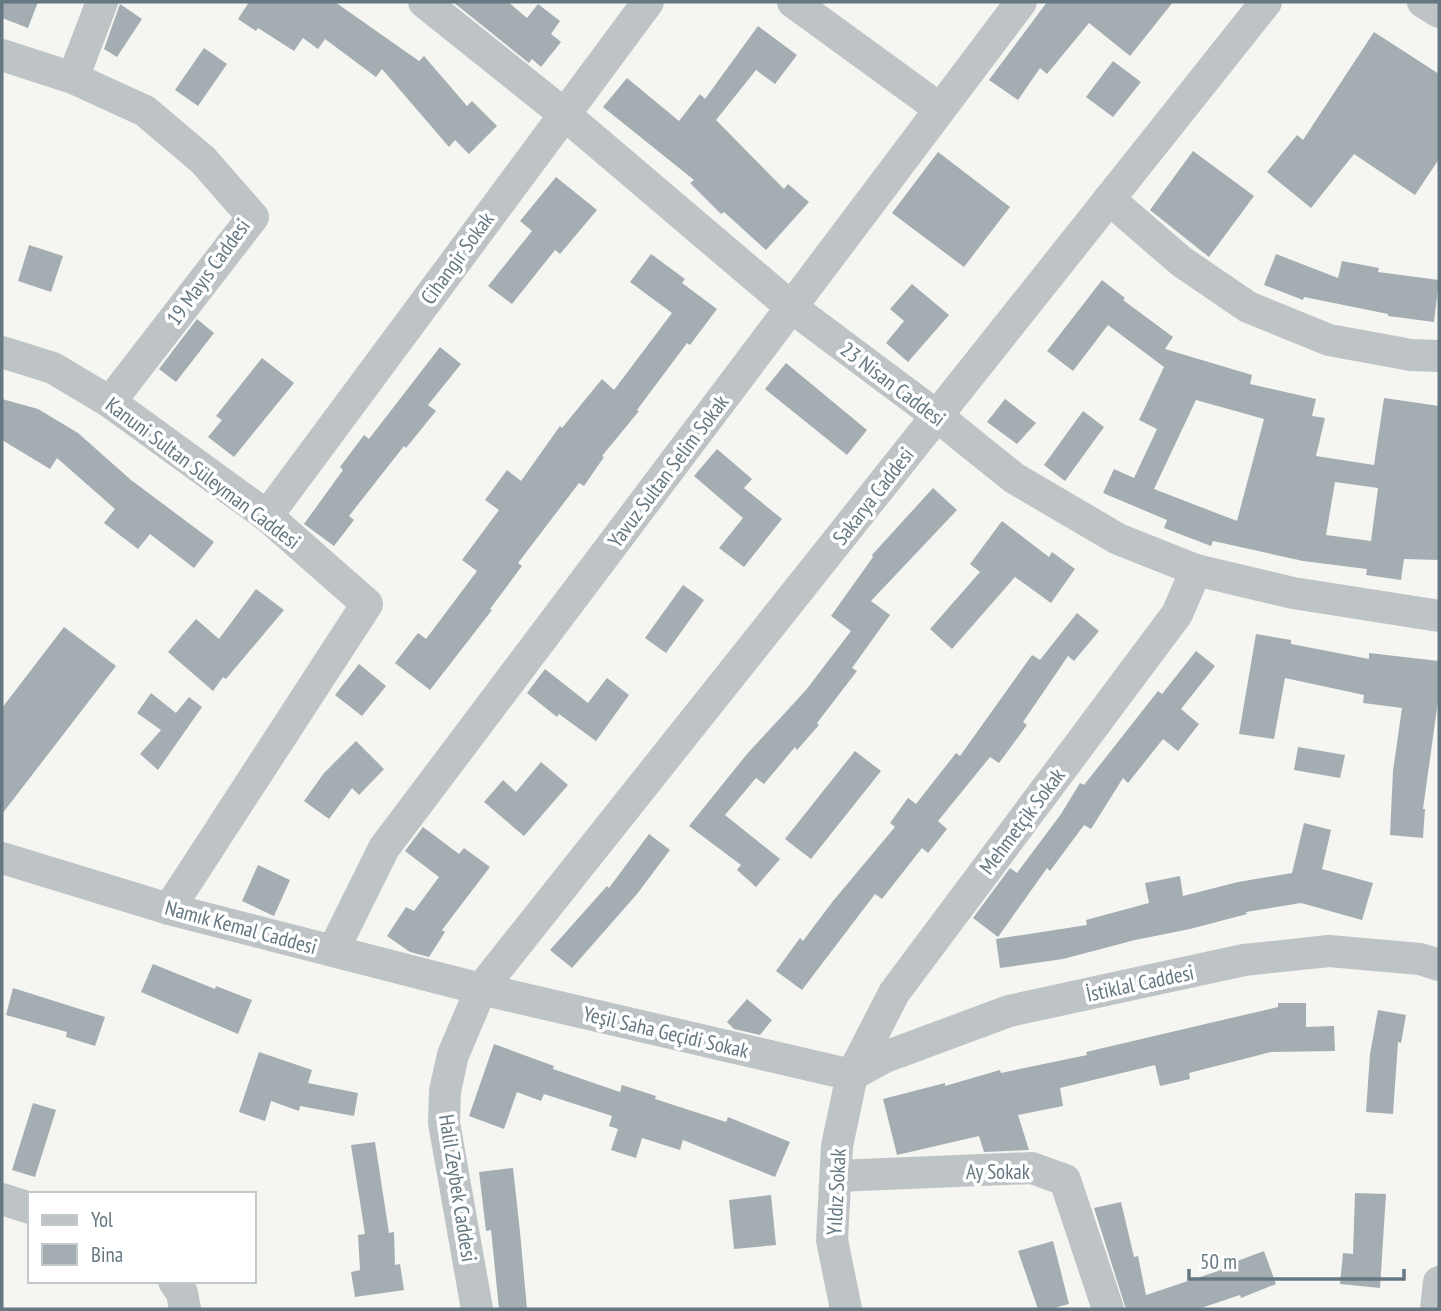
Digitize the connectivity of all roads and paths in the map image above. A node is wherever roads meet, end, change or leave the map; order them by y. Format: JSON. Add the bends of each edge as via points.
{"nodes":[{"id":1,"x":102,"y":2,"type":"edge"},
{"id":2,"x":424,"y":2,"type":"edge"},
{"id":3,"x":648,"y":2,"type":"edge"},
{"id":4,"x":793,"y":2,"type":"edge"},
{"id":5,"x":1021,"y":2,"type":"edge"},
{"id":6,"x":1266,"y":2,"type":"edge"},
{"id":7,"x":1423,"y":2,"type":"edge"},
{"id":8,"x":1439,"y":12,"type":"edge"},
{"id":9,"x":2,"y":55,"type":"edge"},
{"id":10,"x":72,"y":78,"type":"junction"},
{"id":11,"x":940,"y":109,"type":"junction"},
{"id":12,"x":564,"y":114,"type":"junction"},
{"id":13,"x":1109,"y":199,"type":"junction"},
{"id":14,"x":791,"y":307,"type":"junction"},
{"id":15,"x":2,"y":352,"type":"edge"},
{"id":16,"x":1439,"y":356,"type":"edge"},
{"id":17,"x":110,"y":402,"type":"junction"},
{"id":18,"x":937,"y":416,"type":"junction"},
{"id":19,"x":267,"y":516,"type":"junction"},
{"id":20,"x":1196,"y":570,"type":"junction"},
{"id":21,"x":1439,"y":616,"type":"edge"},
{"id":22,"x":2,"y":858,"type":"edge"},
{"id":23,"x":169,"y":909,"type":"junction"},
{"id":24,"x":333,"y":951,"type":"junction"},
{"id":25,"x":1439,"y":965,"type":"edge"},
{"id":26,"x":481,"y":989,"type":"junction"},
{"id":27,"x":852,"y":1075,"type":"junction"},
{"id":28,"x":836,"y":1176,"type":"junction"},
{"id":29,"x":2,"y":1199,"type":"edge"},
{"id":30,"x":28,"y":1207,"type":"edge"},
{"id":31,"x":1439,"y":1282,"type":"edge"},
{"id":32,"x":175,"y":1283,"type":"edge"},
{"id":33,"x":185,"y":1309,"type":"edge"},
{"id":34,"x":477,"y":1309,"type":"edge"},
{"id":35,"x":846,"y":1309,"type":"edge"},
{"id":36,"x":1108,"y":1309,"type":"edge"},
{"id":37,"x":1436,"y":1309,"type":"edge"}],
"edges":[{"from":1,"to":10,"type":"street"},
{"from":2,"to":12,"type":"street","name":"23 Nisan Caddesi"},
{"from":3,"to":12,"type":"street","name":"Cihangir Sokak"},
{"from":4,"to":11,"type":"street"},
{"from":5,"to":11,"type":"street","name":"Yavuz Sultan Selim Sokak"},
{"from":6,"to":13,"type":"street","name":"Sakarya Caddesi"},
{"from":7,"to":8,"type":"street"},
{"from":9,"to":10,"type":"street","name":"19 Mayıs Caddesi"},
{"from":10,"to":17,"type":"street","name":"19 Mayıs Caddesi","via":[[145,111],[203,160],[253,217]]},
{"from":11,"to":14,"type":"street","name":"Yavuz Sultan Selim Sokak"},
{"from":12,"to":14,"type":"street","name":"23 Nisan Caddesi"},
{"from":12,"to":19,"type":"street","name":"Cihangir Sokak"},
{"from":13,"to":16,"type":"street","via":[[1182,262],[1248,307],[1329,340]]},
{"from":13,"to":18,"type":"street","name":"Sakarya Caddesi"},
{"from":14,"to":18,"type":"street","name":"23 Nisan Caddesi"},
{"from":14,"to":24,"type":"street","name":"Yavuz Sultan Selim Sokak","via":[[384,848]]},
{"from":15,"to":17,"type":"street","name":"Kanuni Sultan Süleyman Caddesi","via":[[52,368]]},
{"from":17,"to":19,"type":"street","name":"Kanuni Sultan Süleyman Caddesi"},
{"from":18,"to":20,"type":"street","name":"23 Nisan Caddesi","via":[[1014,478],[1118,539]]},
{"from":18,"to":26,"type":"street","name":"Sakarya Caddesi"},
{"from":19,"to":23,"type":"street","name":"Kanuni Sultan Süleyman Caddesi","via":[[368,604]]},
{"from":20,"to":21,"type":"street","name":"23 Nisan Caddesi","via":[[1293,593]]},
{"from":20,"to":27,"type":"street","name":"Mehmetçik Sokak","via":[[1177,614],[894,993]]},
{"from":22,"to":23,"type":"street","name":"Namık Kemal Caddesi"},
{"from":23,"to":24,"type":"street","name":"Namık Kemal Caddesi"},
{"from":24,"to":26,"type":"street","name":"Namık Kemal Caddesi"},
{"from":25,"to":27,"type":"street","name":"İstiklal Caddesi","via":[[1420,959],[1329,951],[1244,960],[1009,1011],[885,1057]]},
{"from":26,"to":27,"type":"street","name":"Yeşil Saha Geçidi Sokak"},
{"from":26,"to":34,"type":"street","name":"Halil Zeybek Caddesi","via":[[453,1055],[444,1123]]},
{"from":27,"to":28,"type":"street","name":"Yıldız Sokak","via":[[837,1146]]},
{"from":28,"to":35,"type":"street","name":"Yıldız Sokak","via":[[832,1240]]},
{"from":28,"to":36,"type":"street","name":"Ay Sokak","via":[[1032,1168],[1065,1180]]},
{"from":29,"to":30,"type":"street"},
{"from":31,"to":37,"type":"street"},
{"from":32,"to":33,"type":"street"}]}
